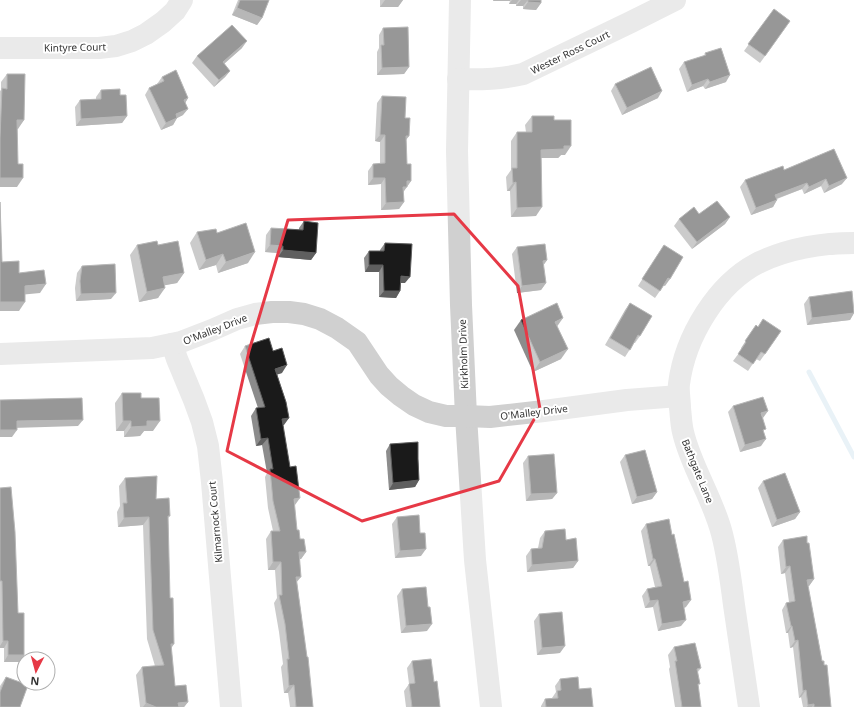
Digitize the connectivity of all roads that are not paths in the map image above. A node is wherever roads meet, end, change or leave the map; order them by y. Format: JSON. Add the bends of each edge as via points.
{"nodes":[{"id":1,"x":182,"y":0,"type":"edge"},
{"id":2,"x":460,"y":0,"type":"edge"},
{"id":3,"x":675,"y":0,"type":"edge"},
{"id":4,"x":0,"y":48,"type":"edge"},
{"id":5,"x":458,"y":79,"type":"junction"},
{"id":6,"x":854,"y":243,"type":"edge"},
{"id":7,"x":172,"y":344,"type":"junction"},
{"id":8,"x":0,"y":354,"type":"edge"},
{"id":9,"x":679,"y":396,"type":"junction"},
{"id":10,"x":466,"y":416,"type":"junction"},
{"id":11,"x":231,"y":707,"type":"edge"},
{"id":12,"x":491,"y":707,"type":"edge"},
{"id":13,"x":749,"y":707,"type":"edge"}],
"edges":[{"from":1,"to":4,"type":"street","name":"Kintyre Court","via":[[175,11],[146,34],[116,46]]},
{"from":2,"to":5,"type":"street","name":"Kirkholm Drive"},
{"from":3,"to":5,"type":"street","name":"Wester Ross Court","via":[[523,74],[492,79]]},
{"from":5,"to":10,"type":"street","name":"Kirkholm Drive","via":[[457,158]]},
{"from":6,"to":9,"type":"street","name":"Bathgate Lane","via":[[806,246],[759,263],[740,275],[722,293],[699,324],[683,363],[678,385]]},
{"from":7,"to":8,"type":"street","name":"O'Malley Drive","via":[[152,348]]},
{"from":7,"to":10,"type":"street","name":"O'Malley Drive","via":[[255,314],[304,314],[338,328],[357,342],[379,375],[414,405],[446,416]]},
{"from":7,"to":11,"type":"street","name":"Kilmarnock Court","via":[[202,422],[208,446]]},
{"from":9,"to":10,"type":"street","name":"O'Malley Drive","via":[[490,417]]},
{"from":9,"to":13,"type":"street","name":"Bathgate Lane","via":[[683,430],[689,451],[722,533]]},
{"from":10,"to":12,"type":"street","name":"Kirkholm Drive","via":[[475,560]]}]}
